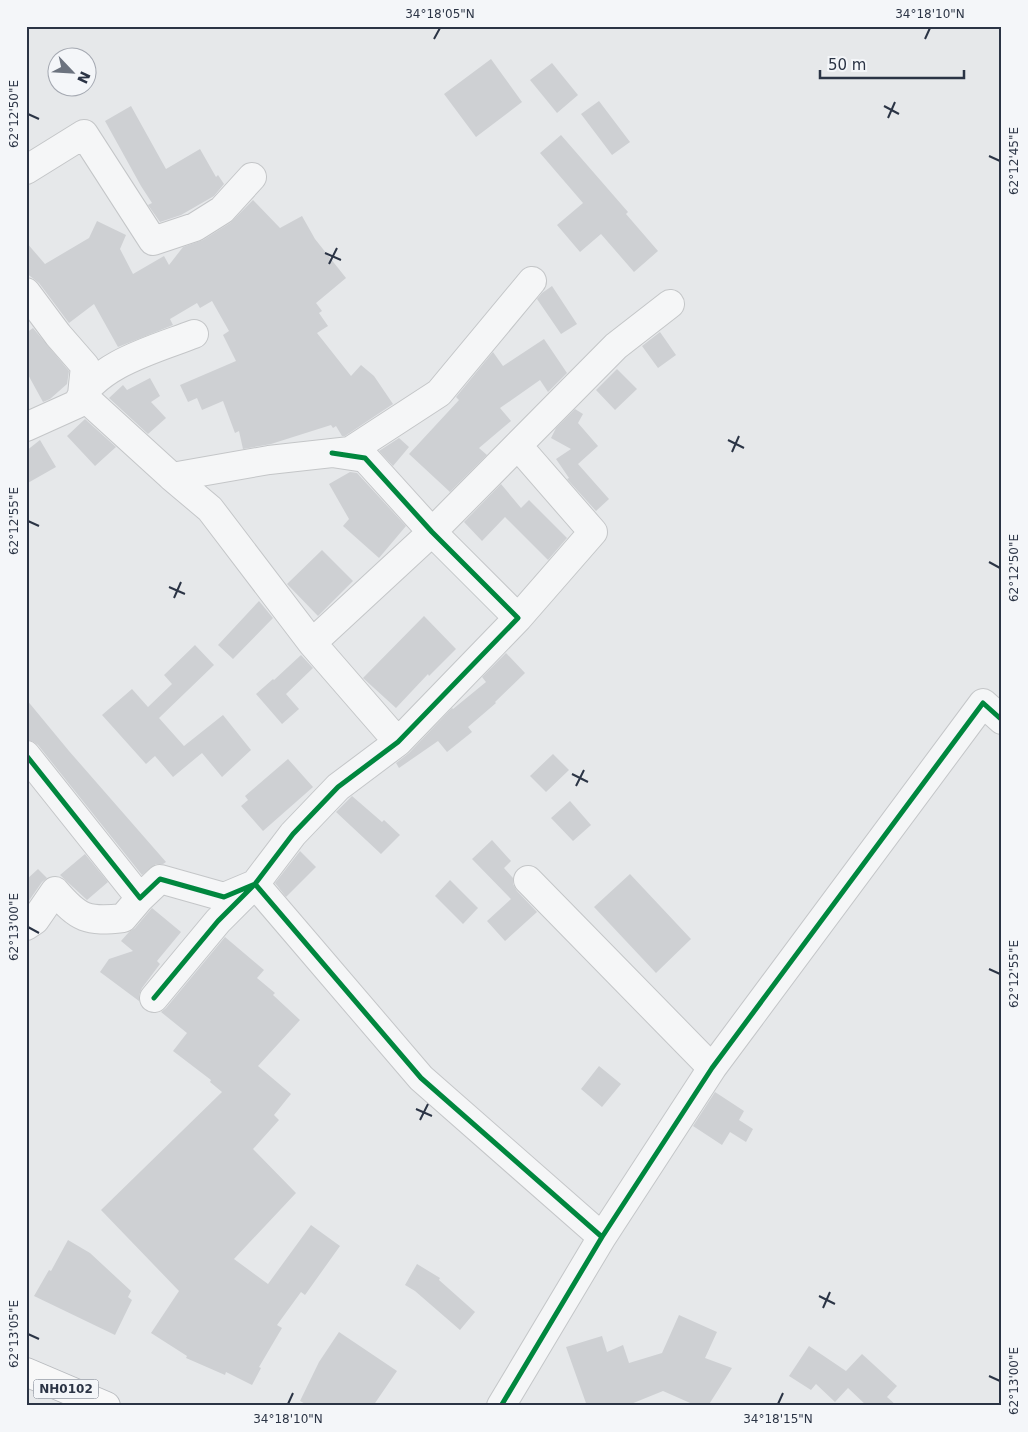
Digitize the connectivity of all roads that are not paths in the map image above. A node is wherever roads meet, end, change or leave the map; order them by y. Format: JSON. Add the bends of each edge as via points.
{"nodes":[{"id":1,"x":26,"y":170,"type":"edge"},
{"id":2,"x":252,"y":177,"type":"dead end"},
{"id":3,"x":532,"y":281,"type":"dead end"},
{"id":4,"x":26,"y":292,"type":"edge"},
{"id":5,"x":670,"y":304,"type":"dead end"},
{"id":6,"x":194,"y":334,"type":"dead end"},
{"id":7,"x":82,"y":395,"type":"junction"},
{"id":8,"x":26,"y":427,"type":"edge"},
{"id":9,"x":518,"y":446,"type":"junction"},
{"id":10,"x":332,"y":453,"type":"junction"},
{"id":11,"x":172,"y":477,"type":"junction"},
{"id":12,"x":432,"y":532,"type":"junction"},
{"id":13,"x":518,"y":618,"type":"junction"},
{"id":14,"x":312,"y":643,"type":"junction"},
{"id":15,"x":1002,"y":720,"type":"edge"},
{"id":16,"x":398,"y":742,"type":"junction"},
{"id":17,"x":26,"y":756,"type":"edge"},
{"id":18,"x":528,"y":880,"type":"dead end"},
{"id":19,"x":256,"y":884,"type":"junction"},
{"id":20,"x":140,"y":898,"type":"junction"},
{"id":21,"x":26,"y":926,"type":"edge"},
{"id":22,"x":154,"y":998,"type":"dead end"},
{"id":23,"x":712,"y":1068,"type":"junction"},
{"id":24,"x":602,"y":1237,"type":"junction"},
{"id":25,"x":26,"y":1372,"type":"edge"},
{"id":26,"x":106,"y":1406,"type":"edge"},
{"id":27,"x":501,"y":1406,"type":"edge"}],
"edges":[{"from":1,"to":2,"type":"street","via":[[84,134],[153,241],[195,227],[222,210]]},
{"from":3,"to":10,"type":"street","via":[[439,393],[350,451]]},
{"from":4,"to":7,"type":"street","via":[[85,366]]},
{"from":5,"to":9,"type":"street","via":[[616,346]]},
{"from":6,"to":7,"type":"street","via":[[109,369]]},
{"from":7,"to":8,"type":"street","via":[[78,404]]},
{"from":7,"to":11,"type":"street"},
{"from":9,"to":12,"type":"street"},
{"from":9,"to":13,"type":"street","via":[[593,532]]},
{"from":10,"to":11,"type":"street"},
{"from":10,"to":12,"type":"street","via":[[365,458]]},
{"from":11,"to":14,"type":"street","via":[[210,509]]},
{"from":12,"to":13,"type":"street"},
{"from":12,"to":14,"type":"street"},
{"from":13,"to":16,"type":"street"},
{"from":14,"to":16,"type":"street"},
{"from":15,"to":23,"type":"street","via":[[983,703]]},
{"from":16,"to":19,"type":"street","via":[[338,787],[293,834]]},
{"from":17,"to":20,"type":"street"},
{"from":18,"to":23,"type":"street"},
{"from":19,"to":20,"type":"street","via":[[224,897],[160,879]]},
{"from":19,"to":22,"type":"street","via":[[218,921]]},
{"from":19,"to":24,"type":"street","via":[[421,1078]]},
{"from":20,"to":21,"type":"street","via":[[123,918],[103,920],[80,916],[55,892],[35,920]]},
{"from":23,"to":24,"type":"street"},
{"from":24,"to":27,"type":"street"},
{"from":25,"to":26,"type":"highway","number":"NH0102"}]}
